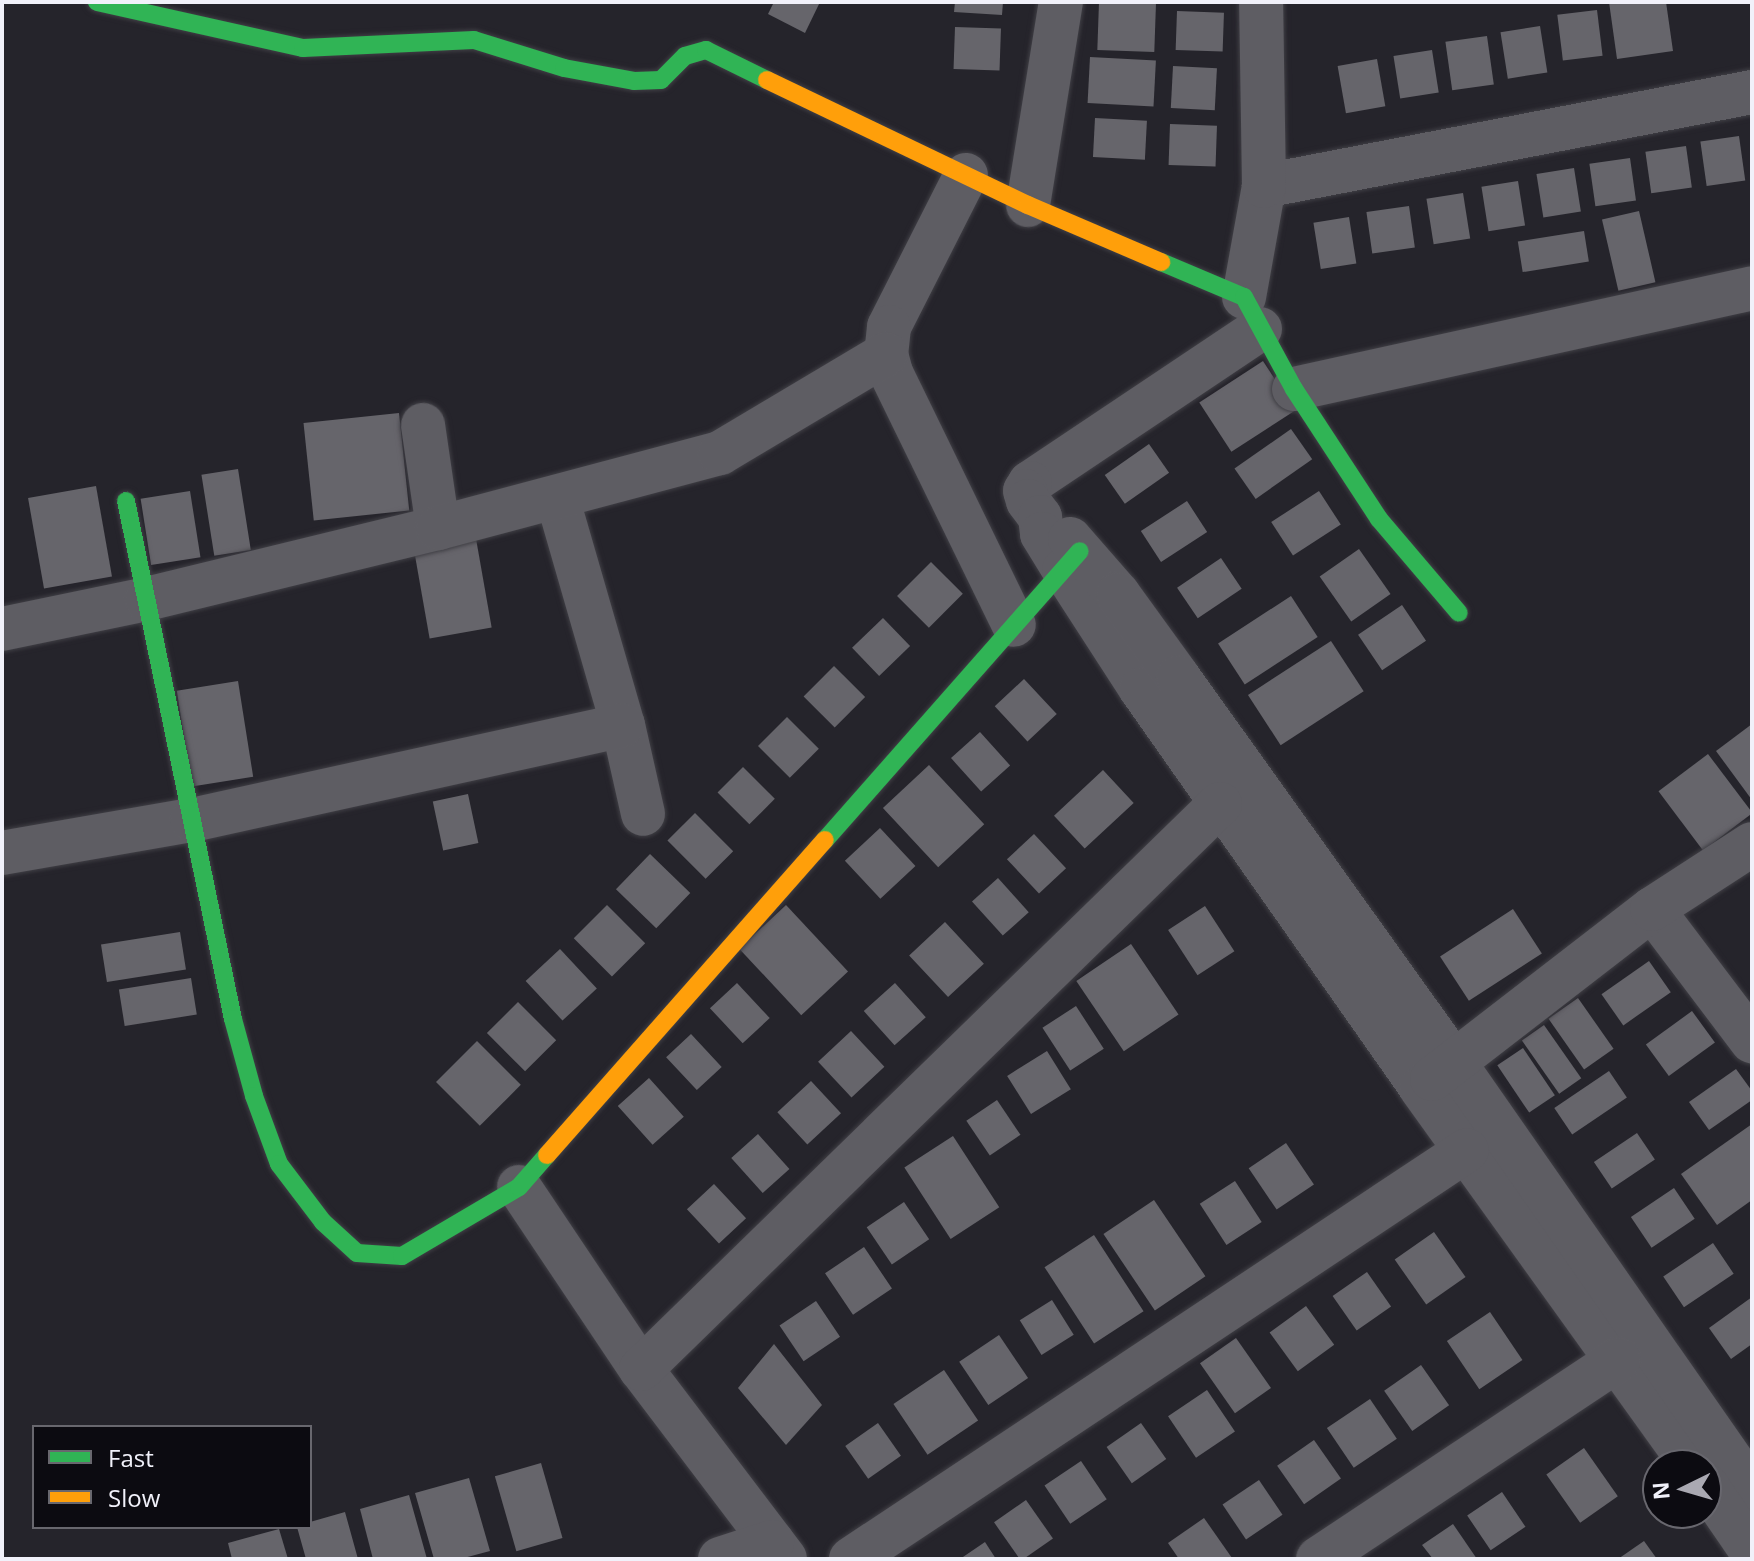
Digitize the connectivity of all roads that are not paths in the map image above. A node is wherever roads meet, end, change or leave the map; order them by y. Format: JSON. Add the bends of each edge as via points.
{"nodes":[{"id":1,"x":97,"y":2,"type":"edge"},
{"id":2,"x":1061,"y":2,"type":"edge"},
{"id":3,"x":1261,"y":2,"type":"edge"},
{"id":4,"x":1752,"y":92,"type":"edge"},
{"id":5,"x":966,"y":175,"type":"junction"},
{"id":6,"x":1264,"y":186,"type":"junction"},
{"id":7,"x":1028,"y":205,"type":"junction"},
{"id":8,"x":1752,"y":288,"type":"edge"},
{"id":9,"x":1252,"y":313,"type":"junction"},
{"id":10,"x":886,"y":354,"type":"junction"},
{"id":11,"x":1294,"y":389,"type":"junction"},
{"id":12,"x":423,"y":425,"type":"dead end"},
{"id":13,"x":557,"y":497,"type":"junction"},
{"id":14,"x":126,"y":501,"type":"dead end"},
{"id":15,"x":438,"y":528,"type":"junction"},
{"id":16,"x":1072,"y":560,"type":"junction"},
{"id":17,"x":147,"y":599,"type":"junction"},
{"id":18,"x":1459,"y":613,"type":"dead end"},
{"id":19,"x":1014,"y":625,"type":"junction"},
{"id":20,"x":2,"y":629,"type":"edge"},
{"id":21,"x":623,"y":725,"type":"junction"},
{"id":22,"x":1220,"y":804,"type":"junction"},
{"id":23,"x":643,"y":814,"type":"dead end"},
{"id":24,"x":192,"y":820,"type":"junction"},
{"id":25,"x":1752,"y":844,"type":"edge"},
{"id":26,"x":2,"y":853,"type":"edge"},
{"id":27,"x":1652,"y":909,"type":"junction"},
{"id":28,"x":1752,"y":1041,"type":"edge"},
{"id":29,"x":1437,"y":1075,"type":"junction"},
{"id":30,"x":1467,"y":1150,"type":"junction"},
{"id":31,"x":519,"y":1187,"type":"junction"},
{"id":32,"x":1619,"y":1359,"type":"junction"},
{"id":33,"x":641,"y":1369,"type":"junction"},
{"id":34,"x":1681,"y":1449,"type":"edge"},
{"id":35,"x":1752,"y":1490,"type":"edge"},
{"id":36,"x":1722,"y":1508,"type":"edge"},
{"id":37,"x":779,"y":1551,"type":"edge"},
{"id":38,"x":1752,"y":1552,"type":"edge"},
{"id":39,"x":720,"y":1559,"type":"edge"},
{"id":40,"x":851,"y":1559,"type":"edge"},
{"id":41,"x":1318,"y":1559,"type":"edge"}],
"edges":[{"from":1,"to":5,"type":"street","via":[[303,48],[474,40],[564,68],[634,81],[661,80],[685,56],[706,50]]},
{"from":2,"to":7,"type":"street"},
{"from":3,"to":6,"type":"street"},
{"from":4,"to":6,"type":"street"},
{"from":5,"to":7,"type":"street"},
{"from":5,"to":10,"type":"street","via":[[889,327]]},
{"from":6,"to":9,"type":"street"},
{"from":7,"to":9,"type":"street"},
{"from":8,"to":11,"type":"street"},
{"from":9,"to":11,"type":"street"},
{"from":9,"to":16,"type":"street","via":[[1030,483],[1025,491],[1040,517],[1042,534]]},
{"from":10,"to":13,"type":"street","via":[[720,453]]},
{"from":10,"to":19,"type":"street"},
{"from":11,"to":18,"type":"street","via":[[1379,519]]},
{"from":12,"to":15,"type":"street"},
{"from":13,"to":15,"type":"street"},
{"from":13,"to":21,"type":"street"},
{"from":14,"to":17,"type":"street"},
{"from":15,"to":17,"type":"street"},
{"from":16,"to":19,"type":"street"},
{"from":16,"to":22,"type":"street"},
{"from":16,"to":29,"type":"street","via":[[1118,594]]},
{"from":17,"to":20,"type":"street"},
{"from":17,"to":24,"type":"street"},
{"from":19,"to":31,"type":"street"},
{"from":21,"to":23,"type":"street"},
{"from":21,"to":24,"type":"street"},
{"from":22,"to":29,"type":"street"},
{"from":22,"to":33,"type":"street"},
{"from":24,"to":26,"type":"street"},
{"from":24,"to":31,"type":"street","via":[[254,1096],[279,1164],[323,1222],[357,1253],[402,1256]]},
{"from":25,"to":27,"type":"street"},
{"from":27,"to":28,"type":"street"},
{"from":27,"to":29,"type":"street"},
{"from":29,"to":30,"type":"street"},
{"from":29,"to":35,"type":"street"},
{"from":30,"to":32,"type":"street"},
{"from":30,"to":40,"type":"street"},
{"from":31,"to":33,"type":"street"},
{"from":32,"to":34,"type":"street"},
{"from":32,"to":41,"type":"street"},
{"from":33,"to":37,"type":"street"},
{"from":36,"to":38,"type":"street"},
{"from":37,"to":39,"type":"street"}]}
